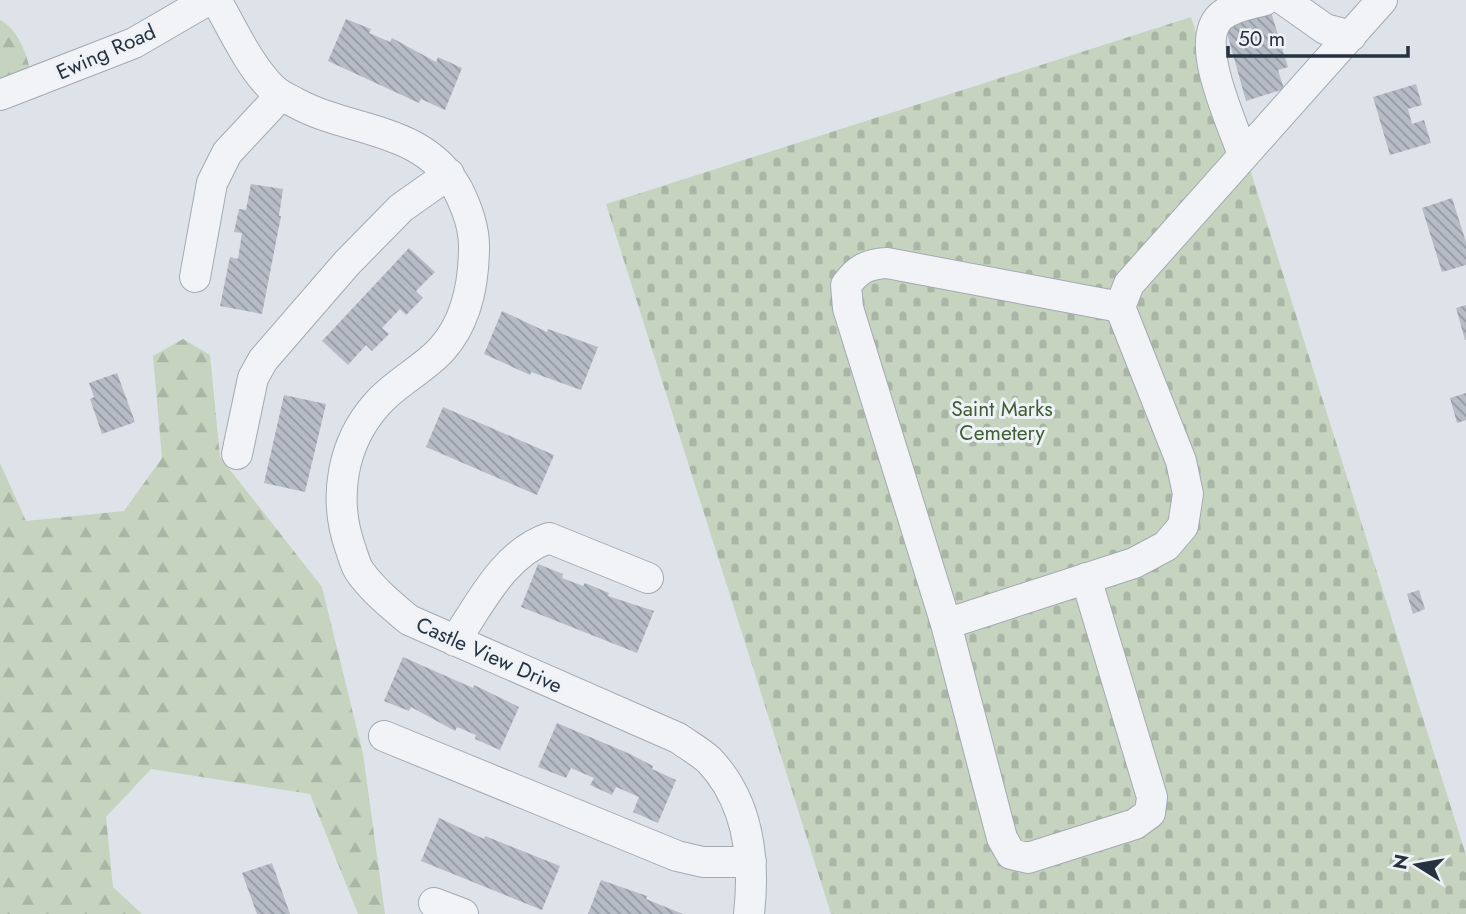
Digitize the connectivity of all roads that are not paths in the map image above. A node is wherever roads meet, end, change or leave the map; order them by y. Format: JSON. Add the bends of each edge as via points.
{"nodes":[{"id":1,"x":208,"y":0,"type":"edge"},
{"id":2,"x":216,"y":0,"type":"edge"},
{"id":3,"x":1265,"y":0,"type":"edge"},
{"id":4,"x":1284,"y":0,"type":"edge"},
{"id":5,"x":1382,"y":0,"type":"edge"},
{"id":6,"x":1351,"y":36,"type":"junction"},
{"id":7,"x":0,"y":95,"type":"edge"},
{"id":8,"x":281,"y":95,"type":"junction"},
{"id":9,"x":1244,"y":155,"type":"junction"},
{"id":10,"x":449,"y":173,"type":"junction"},
{"id":11,"x":195,"y":277,"type":"dead end"},
{"id":12,"x":1120,"y":307,"type":"junction"},
{"id":13,"x":237,"y":454,"type":"dead end"},
{"id":14,"x":648,"y":578,"type":"dead end"},
{"id":15,"x":1086,"y":578,"type":"junction"},
{"id":16,"x":946,"y":624,"type":"junction"},
{"id":17,"x":455,"y":641,"type":"junction"},
{"id":18,"x":384,"y":736,"type":"dead end"},
{"id":19,"x":751,"y":862,"type":"junction"},
{"id":20,"x":434,"y":903,"type":"dead end"},
{"id":21,"x":463,"y":914,"type":"edge"},
{"id":22,"x":749,"y":914,"type":"edge"}],
"edges":[{"from":1,"to":7,"type":"street","name":"Ewing Road","via":[[134,43]]},
{"from":2,"to":8,"type":"street","name":"Castle View Drive","via":[[249,56]]},
{"from":3,"to":9,"type":"street","via":[[1219,18],[1210,37],[1209,55]]},
{"from":4,"to":6,"type":"street","via":[[1325,29]]},
{"from":5,"to":6,"type":"street"},
{"from":6,"to":9,"type":"street"},
{"from":8,"to":10,"type":"street","name":"Castle View Drive","via":[[313,112],[387,132],[421,148]]},
{"from":8,"to":11,"type":"street","via":[[227,153],[212,183]]},
{"from":9,"to":12,"type":"street","via":[[1129,284]]},
{"from":10,"to":13,"type":"street","via":[[401,208],[263,360],[253,378]]},
{"from":10,"to":17,"type":"street","name":"Castle View Drive","via":[[465,204],[474,242],[473,282],[462,316],[442,349],[377,402],[358,429],[345,462],[341,496],[345,533],[358,570],[408,620]]},
{"from":12,"to":15,"type":"street","via":[[1181,461],[1188,494],[1183,526],[1166,546],[1134,563]]},
{"from":12,"to":16,"type":"street","via":[[887,263],[856,271],[846,285],[848,308]]},
{"from":14,"to":17,"type":"street","via":[[549,538],[519,554]]},
{"from":15,"to":16,"type":"street"},
{"from":15,"to":16,"type":"street","via":[[1152,797],[1150,813],[1135,824],[1028,858],[1011,854],[1002,838]]},
{"from":17,"to":19,"type":"street","name":"Castle View Drive","via":[[678,738],[708,760],[731,793],[748,835]]},
{"from":18,"to":19,"type":"street","via":[[677,856],[703,862]]},
{"from":19,"to":22,"type":"street","name":"Castle View Drive"},
{"from":20,"to":21,"type":"street"}]}
